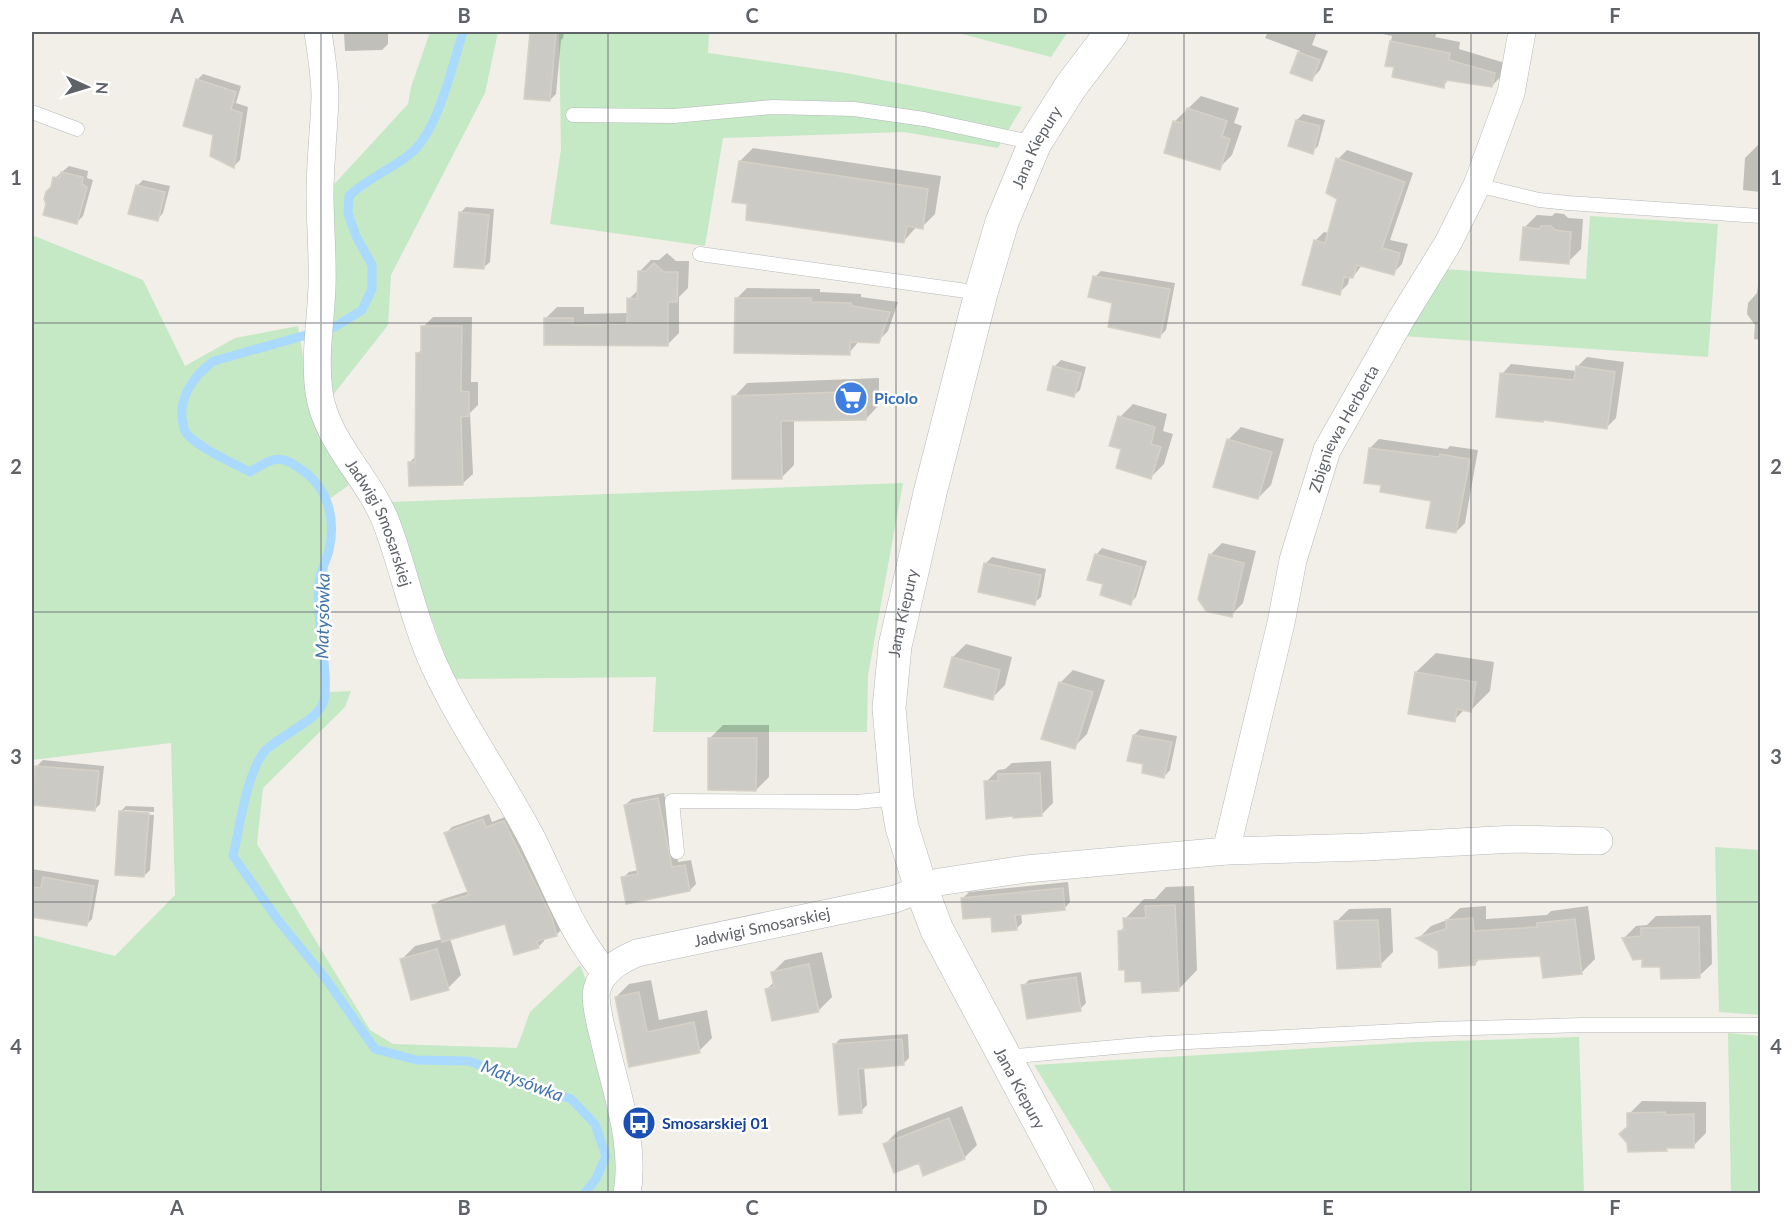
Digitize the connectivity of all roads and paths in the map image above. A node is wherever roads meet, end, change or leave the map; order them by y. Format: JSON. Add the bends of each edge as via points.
{"nodes":[{"id":1,"x":318,"y":32,"type":"edge"},
{"id":2,"x":1112,"y":32,"type":"edge"},
{"id":3,"x":1522,"y":32,"type":"edge"},
{"id":4,"x":32,"y":112,"type":"edge"},
{"id":5,"x":573,"y":115,"type":"dead end"},
{"id":6,"x":77,"y":129,"type":"dead end"},
{"id":7,"x":1035,"y":143,"type":"junction"},
{"id":8,"x":1477,"y":185,"type":"junction"},
{"id":9,"x":1761,"y":216,"type":"edge"},
{"id":10,"x":700,"y":254,"type":"dead end"},
{"id":11,"x":981,"y":293,"type":"junction"},
{"id":12,"x":897,"y":798,"type":"junction"},
{"id":13,"x":1599,"y":841,"type":"dead end"},
{"id":14,"x":1226,"y":851,"type":"junction"},
{"id":15,"x":677,"y":852,"type":"dead end"},
{"id":16,"x":921,"y":888,"type":"junction"},
{"id":17,"x":606,"y":973,"type":"junction"},
{"id":18,"x":1761,"y":1025,"type":"edge"},
{"id":19,"x":1004,"y":1057,"type":"junction"},
{"id":20,"x":627,"y":1194,"type":"edge"},
{"id":21,"x":1078,"y":1194,"type":"edge"}],
"edges":[{"from":1,"to":17,"type":"street","name":"Jadwigi Smosarskiej","via":[[325,94],[320,192],[323,257],[316,354],[324,415],[374,495],[386,522],[433,664],[475,744],[530,834],[590,955]]},
{"from":2,"to":7,"type":"street","name":"Jana Kiepury"},
{"from":3,"to":8,"type":"street","name":"Zbigniewa Herberta","via":[[1511,93]]},
{"from":4,"to":6,"type":"lane"},
{"from":5,"to":7,"type":"lane","via":[[674,116],[772,107],[854,109],[924,119]]},
{"from":7,"to":11,"type":"street","name":"Jana Kiepury","via":[[1002,222]]},
{"from":8,"to":9,"type":"lane","via":[[1568,204]]},
{"from":8,"to":14,"type":"street","name":"Zbigniewa Herberta","via":[[1448,243],[1327,450],[1293,560]]},
{"from":10,"to":11,"type":"lane"},
{"from":11,"to":12,"type":"street","name":"Jana Kiepury","via":[[895,646],[889,708]]},
{"from":12,"to":15,"type":"lane","via":[[857,802],[672,801]]},
{"from":12,"to":16,"type":"street","name":"Jana Kiepury"},
{"from":13,"to":14,"type":"street","name":"Jadwigi Smosarskiej","via":[[1515,839]]},
{"from":14,"to":16,"type":"street","name":"Jadwigi Smosarskiej","via":[[1015,870]]},
{"from":16,"to":17,"type":"street","name":"Jadwigi Smosarskiej","via":[[895,899],[637,953]]},
{"from":16,"to":19,"type":"street","name":"Jana Kiepury","via":[[938,930]]},
{"from":17,"to":20,"type":"street","via":[[597,989],[598,1008],[628,1145]]},
{"from":18,"to":19,"type":"lane","via":[[1438,1029],[1149,1044]]},
{"from":19,"to":21,"type":"street","name":"Jana Kiepury"}]}
